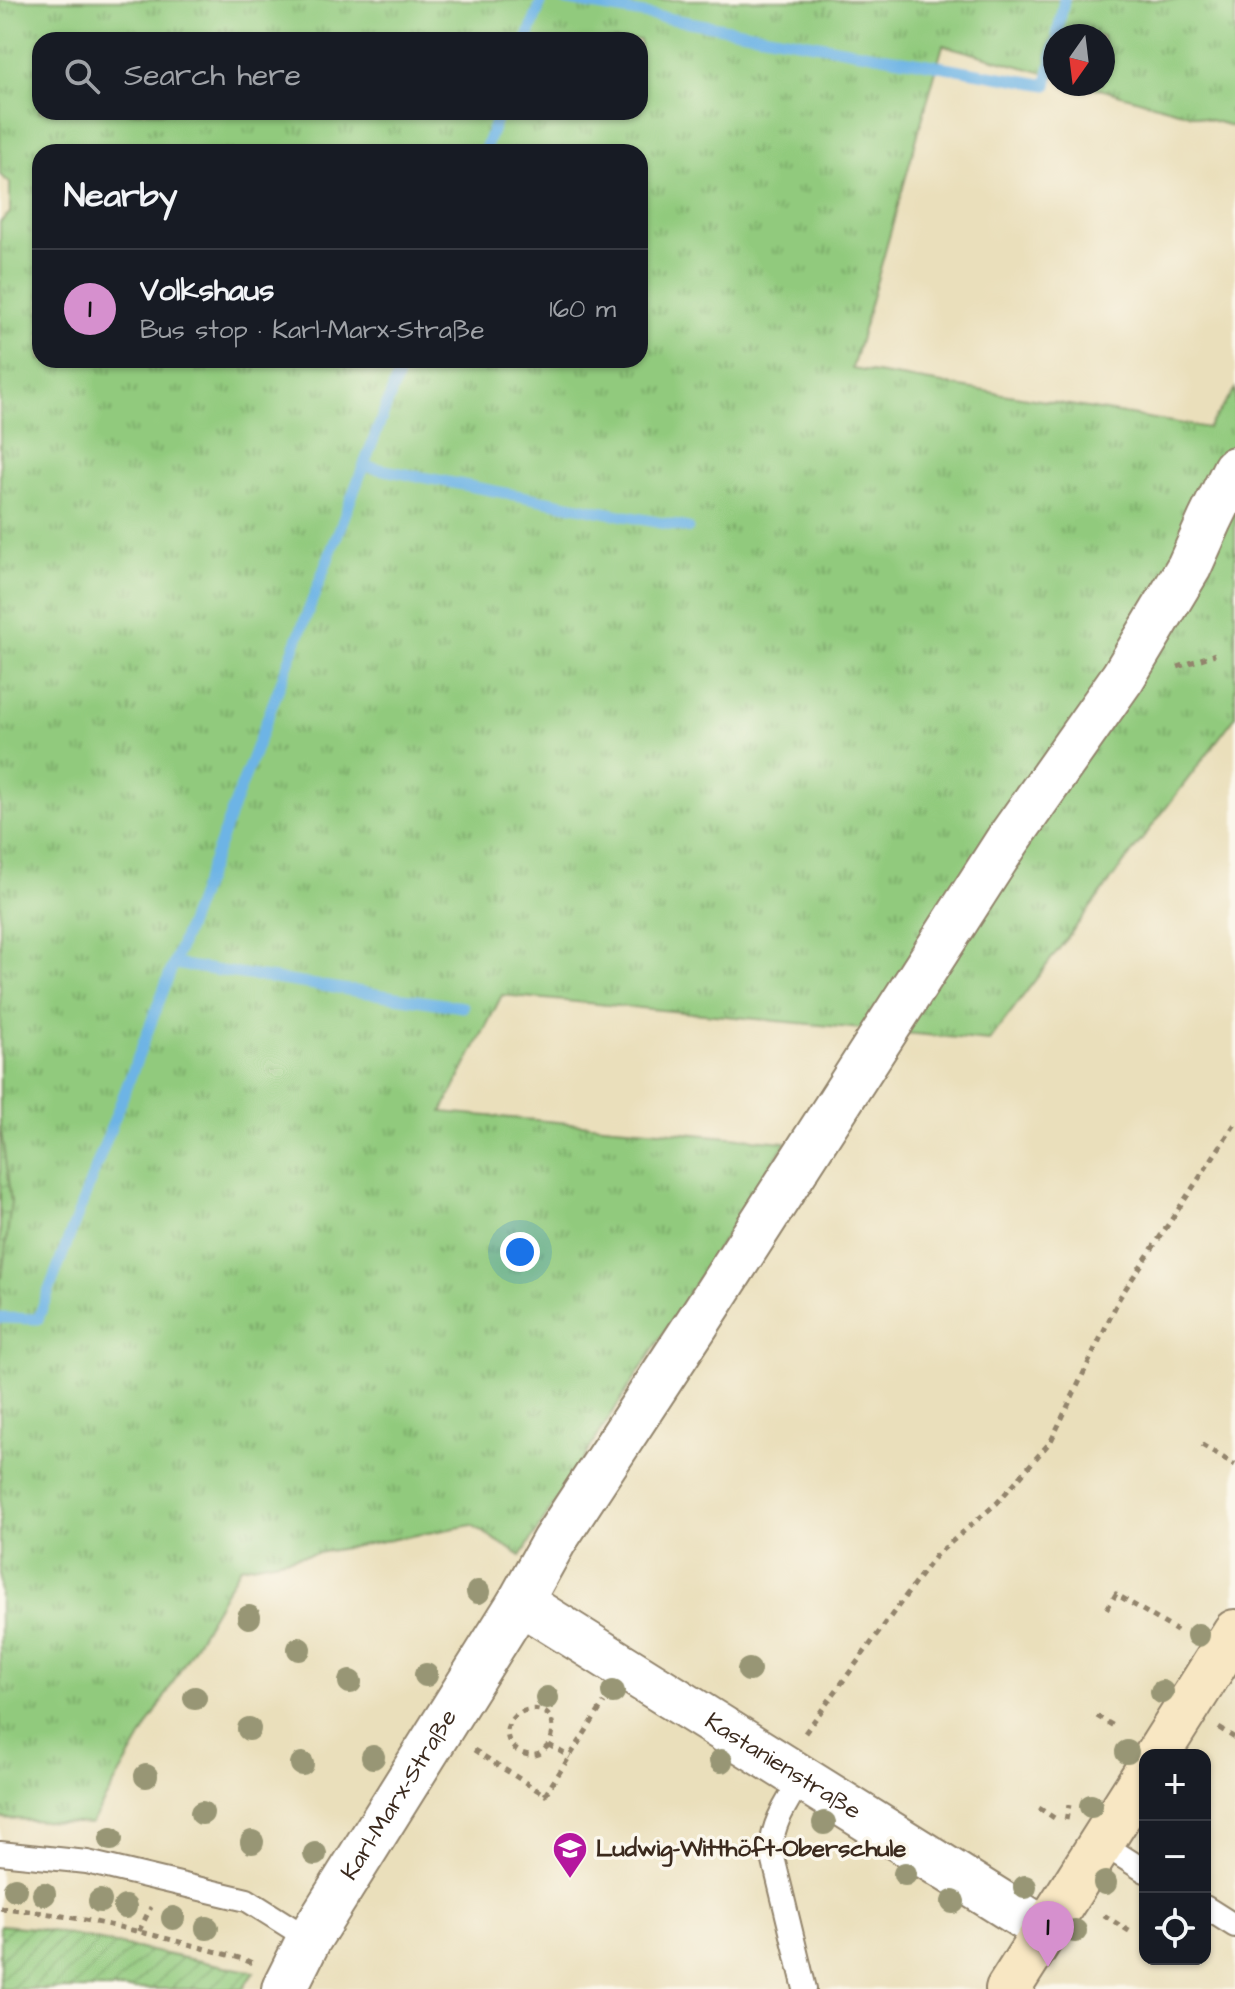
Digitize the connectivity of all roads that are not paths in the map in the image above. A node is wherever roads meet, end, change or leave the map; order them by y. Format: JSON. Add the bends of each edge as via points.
{"nodes":[{"id":1,"x":1235,"y":469,"type":"edge"},
{"id":2,"x":520,"y":1602,"type":"junction"},
{"id":3,"x":1235,"y":1632,"type":"edge"},
{"id":4,"x":1161,"y":1749,"type":"edge"},
{"id":5,"x":791,"y":1773,"type":"junction"},
{"id":6,"x":1139,"y":1783,"type":"edge"},
{"id":7,"x":1101,"y":1843,"type":"junction"},
{"id":8,"x":0,"y":1853,"type":"edge"},
{"id":9,"x":1139,"y":1867,"type":"edge"},
{"id":10,"x":1211,"y":1911,"type":"edge"},
{"id":11,"x":1235,"y":1926,"type":"edge"},
{"id":12,"x":1046,"y":1931,"type":"junction"},
{"id":13,"x":309,"y":1939,"type":"junction"},
{"id":14,"x":286,"y":1985,"type":"edge"},
{"id":15,"x":805,"y":1989,"type":"edge"},
{"id":16,"x":1008,"y":1989,"type":"edge"}],
"edges":[{"from":1,"to":2,"type":"street","name":"Karl-Marx-Straße","via":[[1189,567],[1123,677],[1008,840],[554,1541]]},
{"from":2,"to":5,"type":"street","name":"Kastanienstraße"},
{"from":2,"to":13,"type":"street","name":"Karl-Marx-Straße"},
{"from":3,"to":4,"type":"main road"},
{"from":5,"to":12,"type":"street","name":"Kastanienstraße"},
{"from":5,"to":15,"type":"lane","via":[[771,1849]]},
{"from":6,"to":7,"type":"main road"},
{"from":7,"to":9,"type":"lane"},
{"from":7,"to":12,"type":"main road"},
{"from":8,"to":13,"type":"lane","via":[[87,1862],[247,1900]]},
{"from":10,"to":11,"type":"lane"},
{"from":12,"to":16,"type":"main road"},
{"from":13,"to":14,"type":"street","name":"Karl-Marx-Straße"}]}
